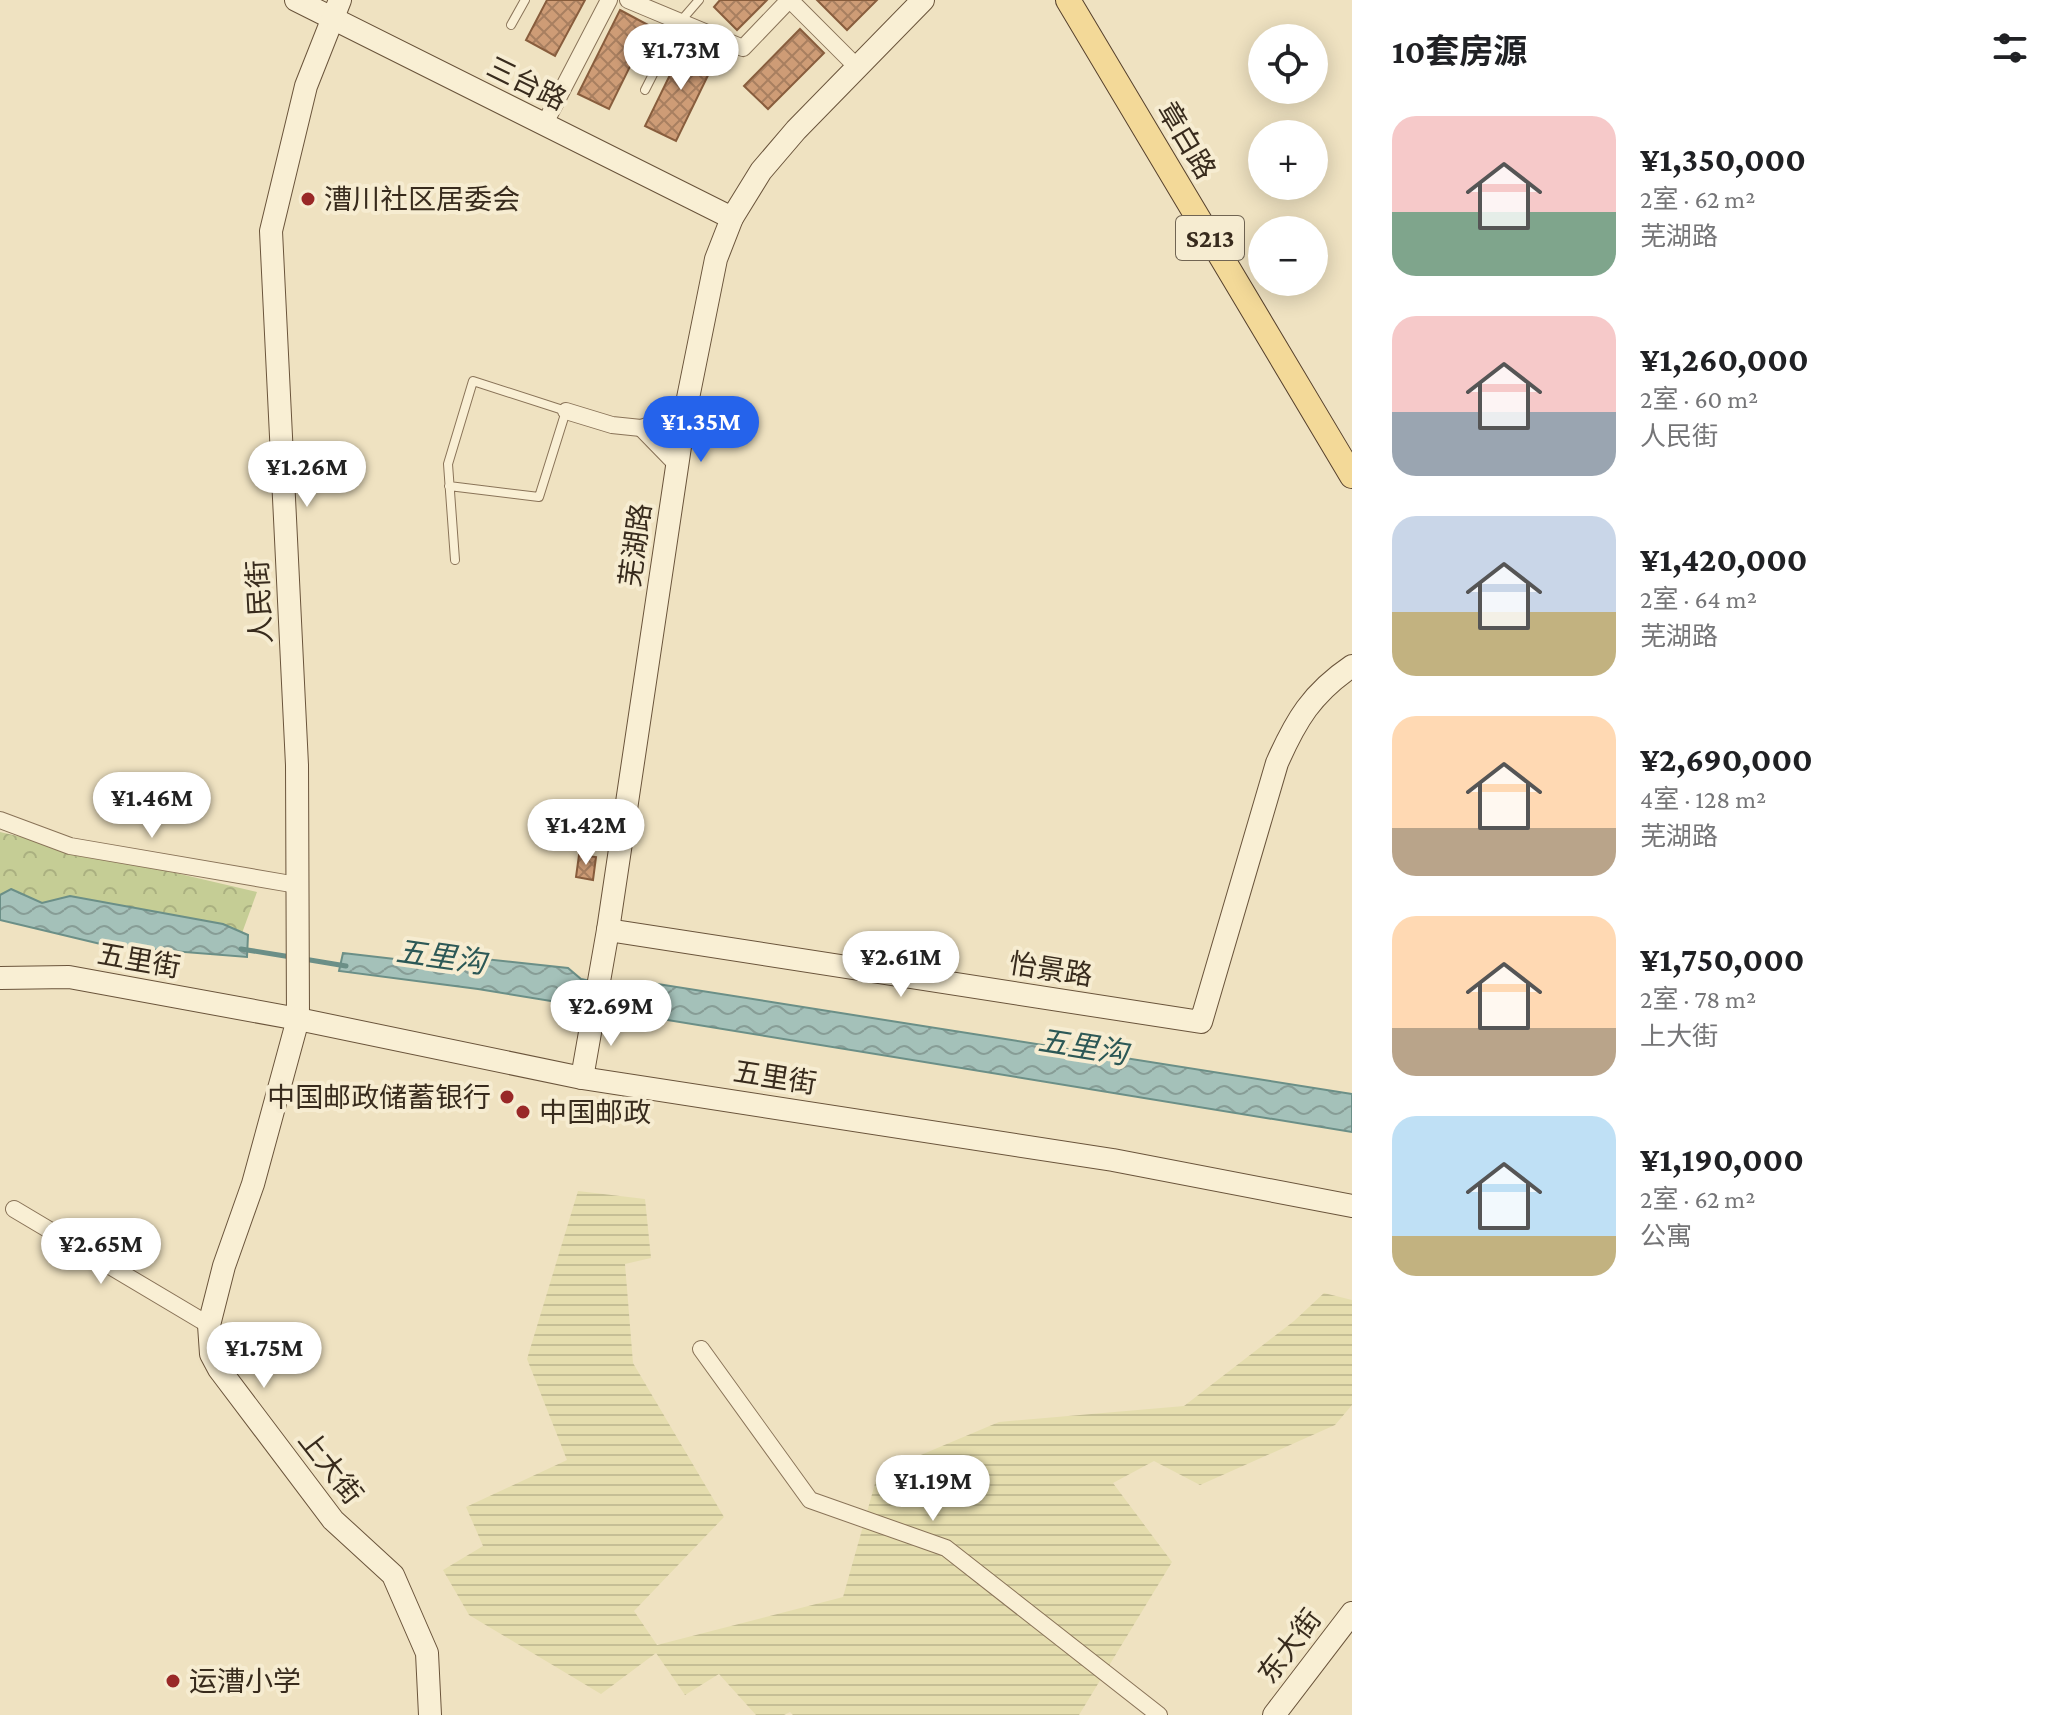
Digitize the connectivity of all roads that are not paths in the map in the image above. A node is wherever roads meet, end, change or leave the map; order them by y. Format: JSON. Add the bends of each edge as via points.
{"nodes":[{"id":1,"x":296,"y":0,"type":"edge"},
{"id":2,"x":525,"y":0,"type":"edge"},
{"id":3,"x":609,"y":0,"type":"edge"},
{"id":4,"x":628,"y":0,"type":"edge"},
{"id":5,"x":699,"y":0,"type":"edge"},
{"id":6,"x":789,"y":0,"type":"edge"},
{"id":7,"x":923,"y":0,"type":"edge"},
{"id":8,"x":1068,"y":0,"type":"edge"},
{"id":9,"x":336,"y":9,"type":"edge"},
{"id":10,"x":679,"y":23,"type":"junction"},
{"id":11,"x":511,"y":25,"type":"dead end"},
{"id":12,"x":857,"y":67,"type":"junction"},
{"id":13,"x":645,"y":90,"type":"dead end"},
{"id":14,"x":544,"y":125,"type":"junction"},
{"id":15,"x":732,"y":218,"type":"junction"},
{"id":16,"x":566,"y":411,"type":"junction"},
{"id":17,"x":685,"y":413,"type":"junction"},
{"id":18,"x":641,"y":428,"type":"junction"},
{"id":19,"x":677,"y":465,"type":"junction"},
{"id":20,"x":1352,"y":476,"type":"edge"},
{"id":21,"x":449,"y":486,"type":"junction"},
{"id":22,"x":455,"y":560,"type":"dead end"},
{"id":23,"x":1352,"y":666,"type":"edge"},
{"id":24,"x":0,"y":820,"type":"edge"},
{"id":25,"x":297,"y":885,"type":"junction"},
{"id":26,"x":608,"y":930,"type":"junction"},
{"id":27,"x":0,"y":978,"type":"edge"},
{"id":28,"x":298,"y":1019,"type":"junction"},
{"id":29,"x":582,"y":1078,"type":"junction"},
{"id":30,"x":1352,"y":1206,"type":"edge"},
{"id":31,"x":14,"y":1209,"type":"dead end"},
{"id":32,"x":209,"y":1325,"type":"junction"},
{"id":33,"x":701,"y":1349,"type":"dead end"},
{"id":34,"x":1352,"y":1613,"type":"edge"},
{"id":35,"x":430,"y":1715,"type":"edge"},
{"id":36,"x":1159,"y":1715,"type":"edge"},
{"id":37,"x":1274,"y":1715,"type":"edge"}],
"edges":[{"from":1,"to":9,"type":"street","name":"三台路"},
{"from":2,"to":11,"type":"lane"},
{"from":3,"to":14,"type":"street"},
{"from":4,"to":10,"type":"street"},
{"from":5,"to":10,"type":"lane"},
{"from":6,"to":10,"type":"street","via":[[743,48]]},
{"from":6,"to":12,"type":"street"},
{"from":7,"to":12,"type":"street","name":"芜湖路"},
{"from":8,"to":20,"type":"main road","name":"章白路","number":"S213"},
{"from":9,"to":14,"type":"street","name":"三台路"},
{"from":9,"to":25,"type":"street","name":"人民街","via":[[306,86],[271,231],[297,765]]},
{"from":10,"to":13,"type":"lane"},
{"from":12,"to":15,"type":"street","name":"芜湖路","via":[[761,171]]},
{"from":14,"to":15,"type":"street","name":"三台路"},
{"from":15,"to":17,"type":"street","name":"芜湖路","via":[[716,259]]},
{"from":16,"to":18,"type":"street"},
{"from":16,"to":21,"type":"lane","via":[[539,497]]},
{"from":16,"to":21,"type":"lane","via":[[473,381],[448,464]]},
{"from":17,"to":18,"type":"street"},
{"from":17,"to":19,"type":"street","name":"芜湖路"},
{"from":18,"to":19,"type":"street"},
{"from":19,"to":26,"type":"street","name":"芜湖路"},
{"from":21,"to":22,"type":"lane"},
{"from":23,"to":26,"type":"street","name":"怡景路","via":[[1307,705],[1282,751],[1201,1022]]},
{"from":24,"to":25,"type":"street","via":[[70,846]]},
{"from":25,"to":28,"type":"street","name":"人民街"},
{"from":26,"to":29,"type":"street","name":"芜湖路"},
{"from":27,"to":28,"type":"street","name":"五里街","via":[[69,977]]},
{"from":28,"to":29,"type":"street","name":"五里街"},
{"from":28,"to":32,"type":"street","name":"上大街"},
{"from":29,"to":30,"type":"street","name":"五里街","via":[[1113,1160]]},
{"from":31,"to":32,"type":"street"},
{"from":32,"to":35,"type":"street","name":"上大街","via":[[211,1354],[219,1369],[333,1520],[393,1575],[427,1653]]},
{"from":33,"to":36,"type":"street","via":[[810,1500],[946,1548]]},
{"from":34,"to":37,"type":"street","name":"东大街"}]}
